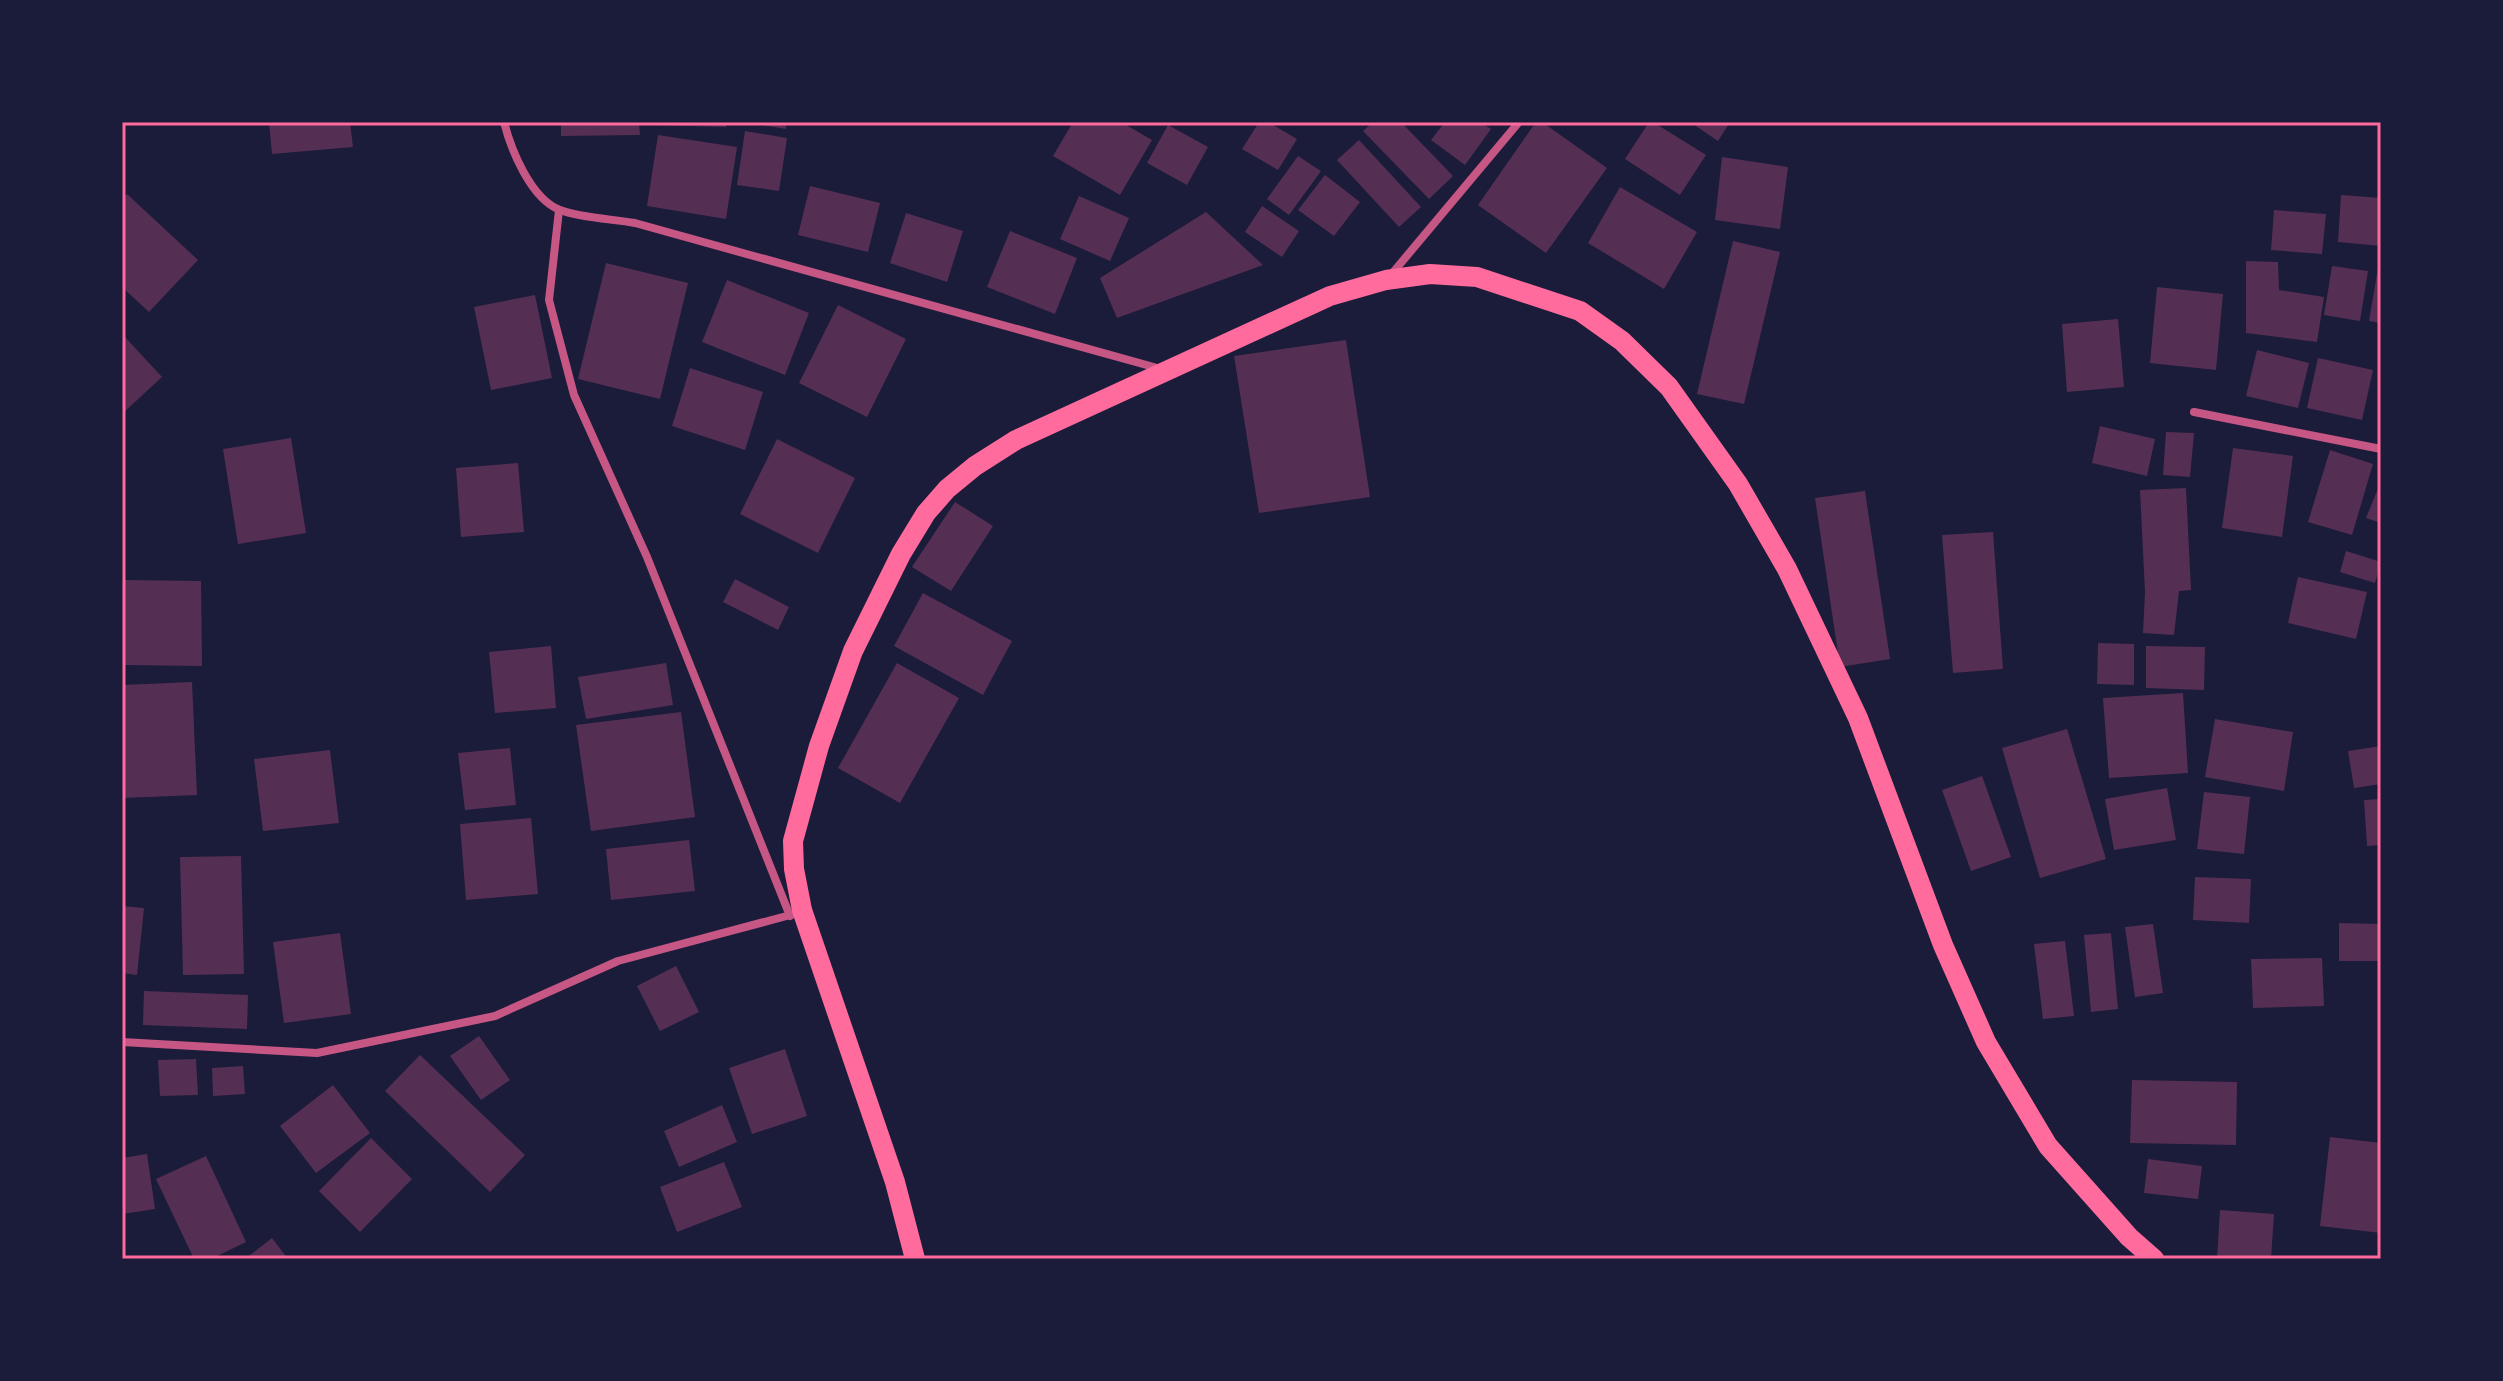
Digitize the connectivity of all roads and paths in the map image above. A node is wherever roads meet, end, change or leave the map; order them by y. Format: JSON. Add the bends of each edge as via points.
{"nodes":[{"id":1,"x":504,"y":122,"type":"edge"},
{"id":2,"x":1519,"y":122,"type":"edge"},
{"id":3,"x":559,"y":210,"type":"junction"},
{"id":4,"x":1386,"y":280,"type":"junction"},
{"id":5,"x":1165,"y":370,"type":"junction"},
{"id":6,"x":2194,"y":412,"type":"dead end"},
{"id":7,"x":2381,"y":449,"type":"edge"},
{"id":8,"x":796,"y":913,"type":"junction"},
{"id":9,"x":122,"y":1042,"type":"edge"},
{"id":10,"x":915,"y":1259,"type":"edge"},
{"id":11,"x":2154,"y":1259,"type":"edge"}],
"edges":[{"from":1,"to":3,"type":"street","via":[[531,186]]},
{"from":2,"to":4,"type":"street"},
{"from":3,"to":5,"type":"street","via":[[678,234]]},
{"from":3,"to":8,"type":"street","via":[[549,300],[574,395]]},
{"from":4,"to":5,"type":"main road","via":[[1330,296]]},
{"from":4,"to":11,"type":"main road","via":[[1430,274],[1477,277],[1580,311],[1622,341],[1669,387],[1738,484],[1787,569],[1858,718],[1943,945],[1986,1042],[2048,1146]]},
{"from":5,"to":8,"type":"main road","via":[[1016,440],[975,466],[926,513],[853,651],[819,746],[793,841]]},
{"from":6,"to":7,"type":"street"},
{"from":8,"to":9,"type":"street","via":[[618,961],[495,1016],[317,1053]]},
{"from":8,"to":10,"type":"main road","via":[[895,1182]]}]}
